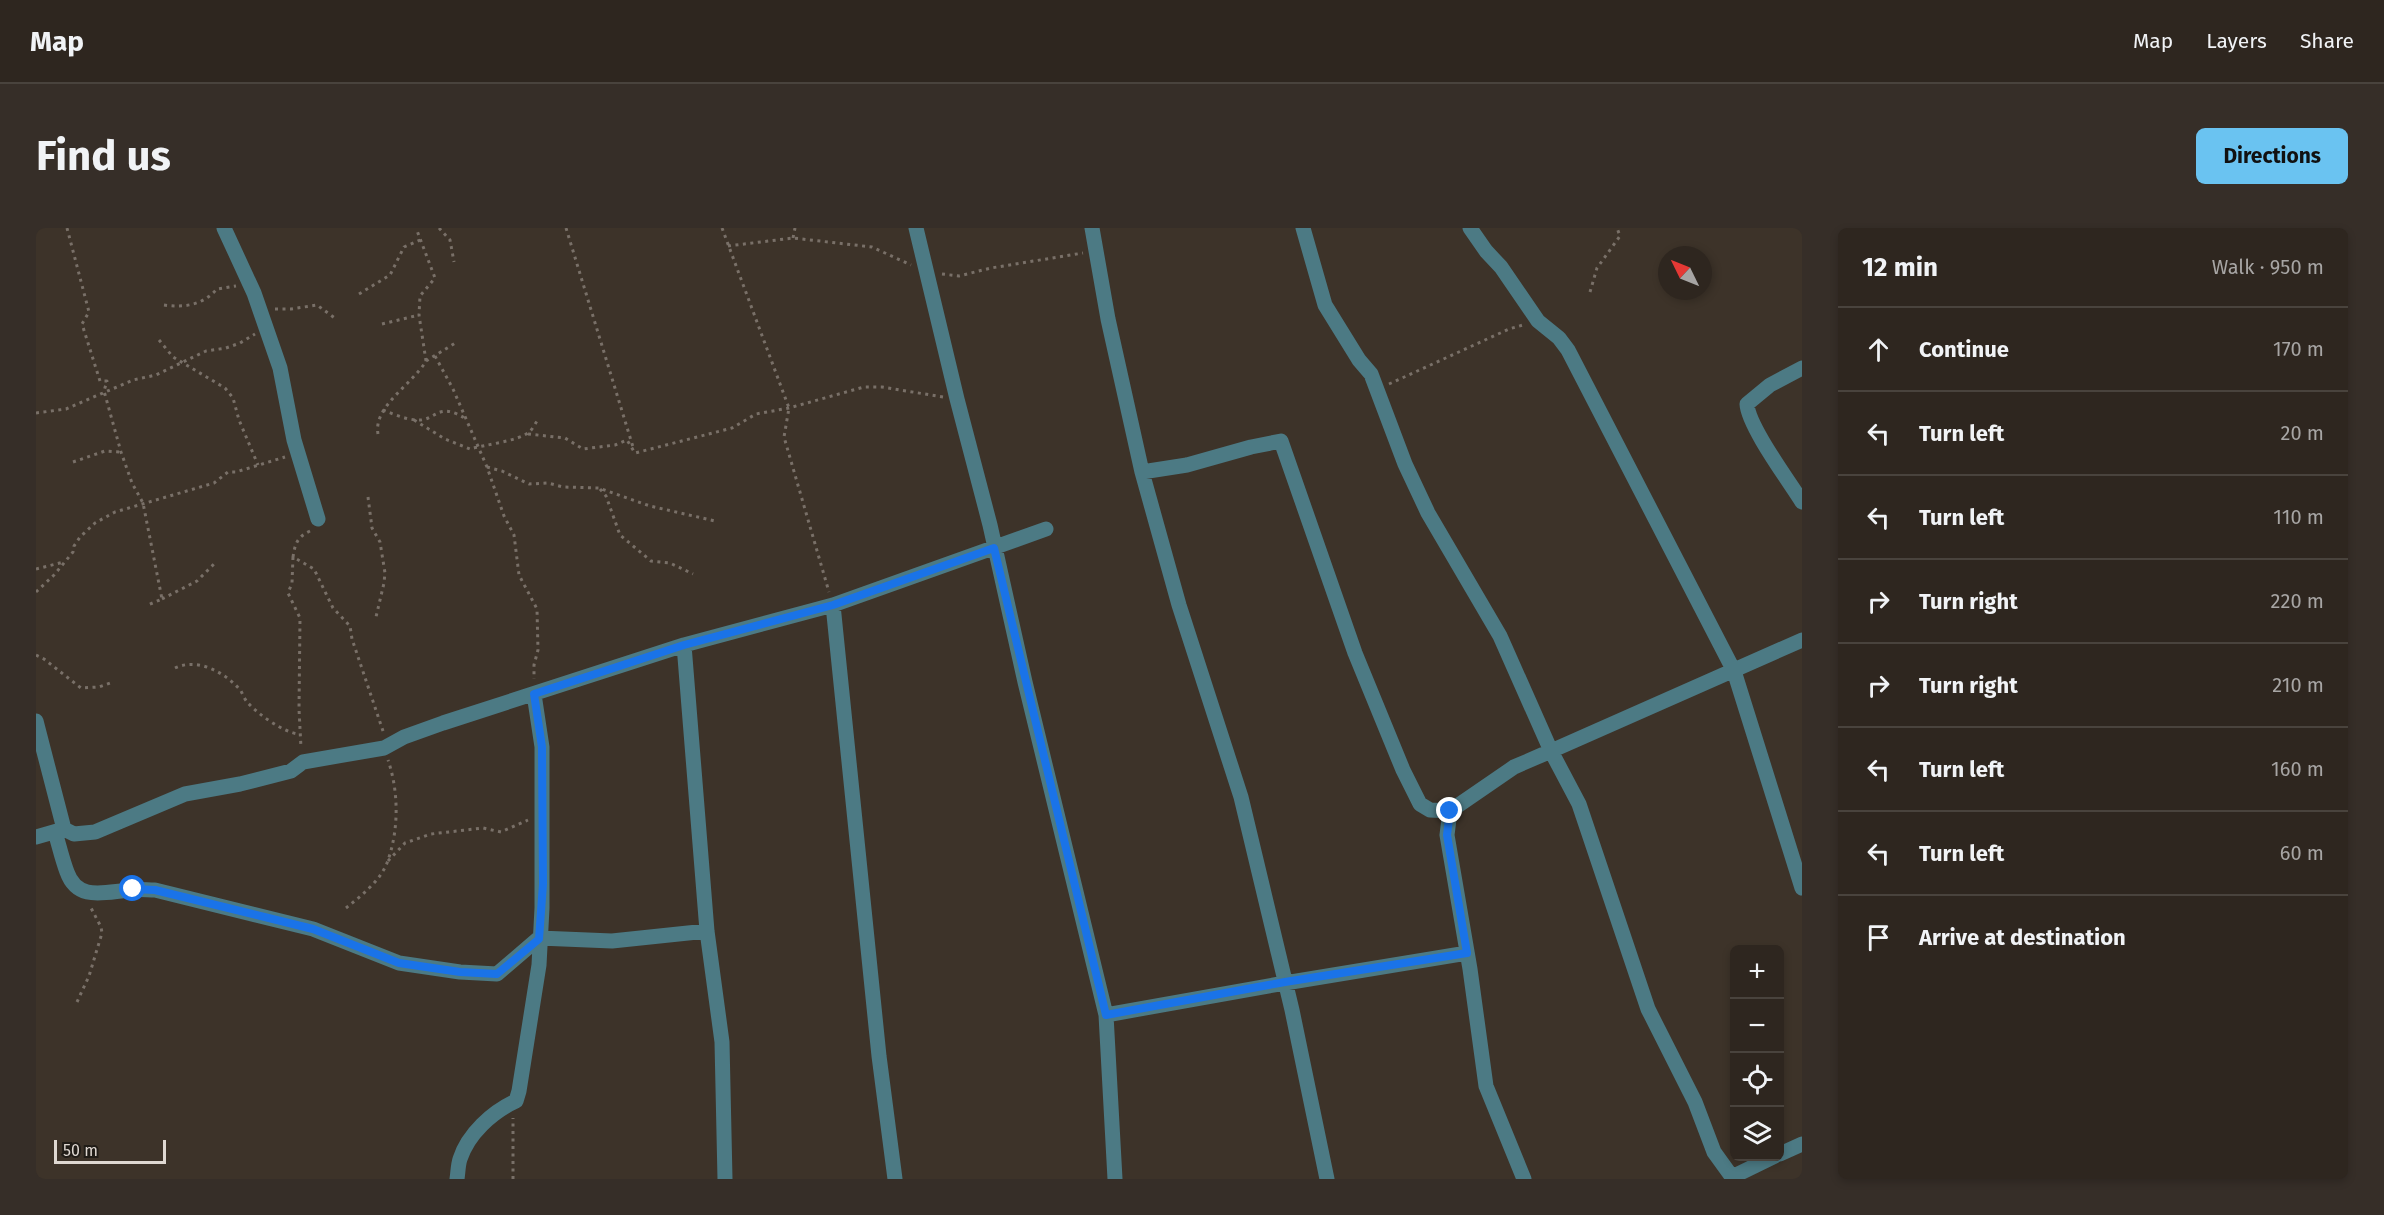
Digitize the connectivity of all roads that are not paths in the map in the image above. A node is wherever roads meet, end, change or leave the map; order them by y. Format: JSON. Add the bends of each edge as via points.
{"nodes":[{"id":1,"x":224,"y":228,"type":"edge"},
{"id":2,"x":916,"y":228,"type":"edge"},
{"id":3,"x":1092,"y":228,"type":"edge"},
{"id":4,"x":1303,"y":228,"type":"edge"},
{"id":5,"x":1470,"y":228,"type":"edge"},
{"id":6,"x":1802,"y":368,"type":"edge"},
{"id":7,"x":1142,"y":472,"type":"junction"},
{"id":8,"x":1802,"y":502,"type":"edge"},
{"id":9,"x":318,"y":519,"type":"road end"},
{"id":10,"x":1046,"y":529,"type":"dead end"},
{"id":11,"x":994,"y":548,"type":"junction"},
{"id":12,"x":833,"y":605,"type":"junction"},
{"id":13,"x":1802,"y":640,"type":"edge"},
{"id":14,"x":684,"y":645,"type":"junction"},
{"id":15,"x":1734,"y":671,"type":"junction"},
{"id":16,"x":534,"y":694,"type":"junction"},
{"id":17,"x":36,"y":721,"type":"edge"},
{"id":18,"x":1551,"y":751,"type":"junction"},
{"id":19,"x":1450,"y":811,"type":"junction"},
{"id":20,"x":60,"y":831,"type":"junction"},
{"id":21,"x":36,"y":837,"type":"edge"},
{"id":22,"x":1802,"y":888,"type":"edge"},
{"id":23,"x":707,"y":932,"type":"junction"},
{"id":24,"x":539,"y":939,"type":"junction"},
{"id":25,"x":1467,"y":953,"type":"junction"},
{"id":26,"x":1285,"y":982,"type":"junction"},
{"id":27,"x":1106,"y":1015,"type":"junction"},
{"id":28,"x":1802,"y":1144,"type":"edge"},
{"id":29,"x":1784,"y":1152,"type":"edge"},
{"id":30,"x":1765,"y":1161,"type":"edge"},
{"id":31,"x":1731,"y":1178,"type":"edge"},
{"id":32,"x":457,"y":1179,"type":"edge"},
{"id":33,"x":726,"y":1179,"type":"edge"},
{"id":34,"x":895,"y":1179,"type":"edge"},
{"id":35,"x":1115,"y":1179,"type":"edge"},
{"id":36,"x":1327,"y":1179,"type":"edge"},
{"id":37,"x":1524,"y":1179,"type":"edge"}],
"edges":[{"from":1,"to":9,"type":"street","via":[[250,283],[280,368],[298,453]]},
{"from":2,"to":11,"type":"street"},
{"from":3,"to":7,"type":"street"},
{"from":4,"to":18,"type":"street","via":[[1325,305],[1371,374],[1428,513],[1500,636]]},
{"from":5,"to":15,"type":"street","via":[[1538,321],[1568,350]]},
{"from":6,"to":8,"type":"street","via":[[1770,385],[1747,404],[1747,411]]},
{"from":7,"to":19,"type":"street","via":[[1281,441],[1355,653],[1403,771],[1420,804],[1430,810]]},
{"from":7,"to":26,"type":"street","via":[[1179,605],[1241,797]]},
{"from":10,"to":11,"type":"street"},
{"from":11,"to":12,"type":"street"},
{"from":11,"to":27,"type":"street"},
{"from":12,"to":14,"type":"street"},
{"from":12,"to":34,"type":"street"},
{"from":13,"to":15,"type":"street"},
{"from":14,"to":16,"type":"street"},
{"from":14,"to":23,"type":"street"},
{"from":15,"to":18,"type":"street"},
{"from":15,"to":22,"type":"street"},
{"from":16,"to":20,"type":"street","via":[[404,737],[384,748],[303,762],[291,771],[185,794],[95,832]]},
{"from":16,"to":24,"type":"street","via":[[542,747],[543,884]]},
{"from":17,"to":20,"type":"street"},
{"from":18,"to":19,"type":"street","via":[[1514,767]]},
{"from":18,"to":31,"type":"street","via":[[1579,804],[1648,1009],[1695,1102],[1714,1152]]},
{"from":19,"to":25,"type":"street","via":[[1447,835]]},
{"from":20,"to":21,"type":"street"},
{"from":20,"to":24,"type":"street","via":[[68,874],[76,888],[96,894],[155,890],[313,929],[399,963],[497,974]]},
{"from":23,"to":24,"type":"street","via":[[612,941]]},
{"from":23,"to":33,"type":"street","via":[[722,1042]]},
{"from":24,"to":32,"type":"street","via":[[540,965],[516,1101],[499,1109],[476,1131],[460,1159]]},
{"from":25,"to":26,"type":"street"},
{"from":25,"to":37,"type":"street","via":[[1486,1086]]},
{"from":26,"to":27,"type":"street"},
{"from":26,"to":36,"type":"street"},
{"from":27,"to":35,"type":"street"},
{"from":28,"to":29,"type":"street"},
{"from":30,"to":31,"type":"street"}]}
